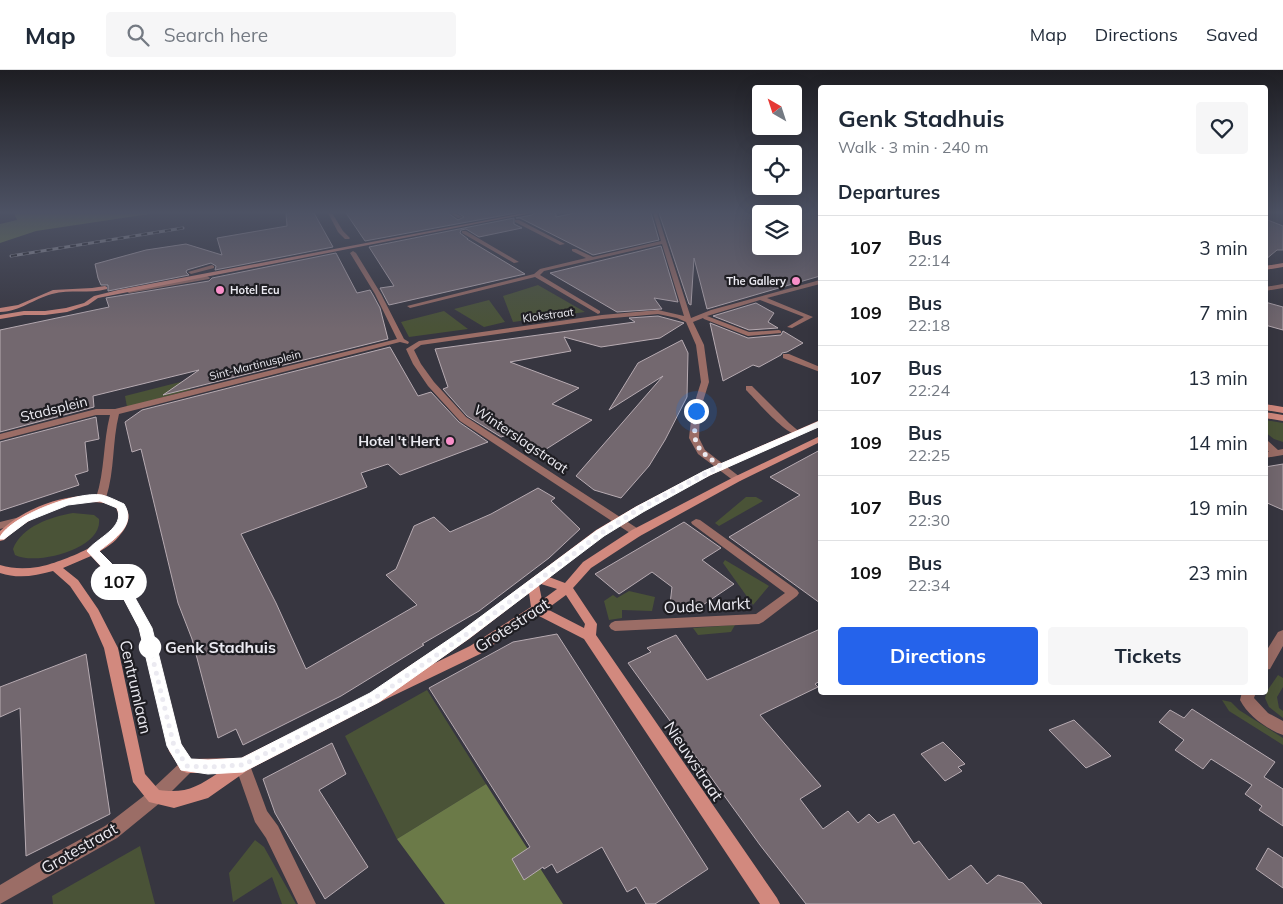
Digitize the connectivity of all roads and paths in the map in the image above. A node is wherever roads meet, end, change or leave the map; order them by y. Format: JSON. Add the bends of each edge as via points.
{"nodes":[{"id":1,"x":308,"y":252,"type":"edge"},
{"id":2,"x":327,"y":252,"type":"edge"},
{"id":3,"x":499,"y":252,"type":"edge"},
{"id":4,"x":578,"y":252,"type":"edge"},
{"id":5,"x":618,"y":252,"type":"edge"},
{"id":6,"x":666,"y":252,"type":"edge"},
{"id":7,"x":353,"y":253,"type":"dead end"},
{"id":8,"x":591,"y":258,"type":"junction"},
{"id":9,"x":516,"y":262,"type":"dead end"},
{"id":10,"x":1283,"y":265,"type":"edge"},
{"id":11,"x":212,"y":267,"type":"dead end"},
{"id":12,"x":1268,"y":268,"type":"edge"},
{"id":13,"x":191,"y":272,"type":"junction"},
{"id":14,"x":536,"y":275,"type":"junction"},
{"id":15,"x":207,"y":278,"type":"dead end"},
{"id":16,"x":818,"y":283,"type":"edge"},
{"id":17,"x":1283,"y":286,"type":"edge"},
{"id":18,"x":1268,"y":288,"type":"edge"},
{"id":19,"x":118,"y":292,"type":"junction"},
{"id":20,"x":94,"y":294,"type":"junction"},
{"id":21,"x":763,"y":300,"type":"junction"},
{"id":22,"x":410,"y":306,"type":"dead end"},
{"id":23,"x":23,"y":309,"type":"junction"},
{"id":24,"x":0,"y":310,"type":"edge"},
{"id":25,"x":598,"y":312,"type":"dead end"},
{"id":26,"x":0,"y":317,"type":"edge"},
{"id":27,"x":689,"y":318,"type":"junction"},
{"id":28,"x":706,"y":318,"type":"dead end"},
{"id":29,"x":790,"y":327,"type":"dead end"},
{"id":30,"x":779,"y":332,"type":"dead end"},
{"id":31,"x":401,"y":340,"type":"junction"},
{"id":32,"x":411,"y":347,"type":"junction"},
{"id":33,"x":786,"y":356,"type":"dead end"},
{"id":34,"x":818,"y":369,"type":"edge"},
{"id":35,"x":749,"y":388,"type":"dead end"},
{"id":36,"x":1268,"y":408,"type":"edge"},
{"id":37,"x":1283,"y":410,"type":"edge"},
{"id":38,"x":115,"y":412,"type":"junction"},
{"id":39,"x":1268,"y":416,"type":"edge"},
{"id":40,"x":1283,"y":418,"type":"edge"},
{"id":41,"x":818,"y":424,"type":"edge"},
{"id":42,"x":797,"y":432,"type":"junction"},
{"id":43,"x":0,"y":437,"type":"edge"},
{"id":44,"x":818,"y":440,"type":"edge"},
{"id":45,"x":1268,"y":445,"type":"edge"},
{"id":46,"x":1280,"y":452,"type":"edge"},
{"id":47,"x":720,"y":466,"type":"junction"},
{"id":48,"x":737,"y":479,"type":"junction"},
{"id":49,"x":101,"y":498,"type":"junction"},
{"id":50,"x":25,"y":518,"type":"junction"},
{"id":51,"x":619,"y":522,"type":"junction"},
{"id":52,"x":696,"y":522,"type":"dead end"},
{"id":53,"x":0,"y":526,"type":"edge"},
{"id":54,"x":636,"y":533,"type":"junction"},
{"id":55,"x":0,"y":536,"type":"edge"},
{"id":56,"x":92,"y":551,"type":"junction"},
{"id":57,"x":55,"y":567,"type":"junction"},
{"id":58,"x":0,"y":569,"type":"edge"},
{"id":59,"x":537,"y":582,"type":"junction"},
{"id":60,"x":567,"y":588,"type":"junction"},
{"id":61,"x":538,"y":610,"type":"junction"},
{"id":62,"x":615,"y":626,"type":"dead end"},
{"id":63,"x":1283,"y":634,"type":"edge"},
{"id":64,"x":589,"y":636,"type":"junction"},
{"id":65,"x":1268,"y":660,"type":"edge"},
{"id":66,"x":1248,"y":695,"type":"edge"},
{"id":67,"x":375,"y":698,"type":"junction"},
{"id":68,"x":1283,"y":729,"type":"edge"},
{"id":69,"x":243,"y":765,"type":"junction"},
{"id":70,"x":187,"y":766,"type":"junction"},
{"id":71,"x":155,"y":797,"type":"junction"},
{"id":72,"x":0,"y":895,"type":"edge"},
{"id":73,"x":308,"y":904,"type":"edge"},
{"id":74,"x":771,"y":904,"type":"edge"}],
"edges":[{"from":1,"to":13,"type":"main road"},
{"from":2,"to":19,"type":"main road"},
{"from":3,"to":9,"type":"street"},
{"from":4,"to":8,"type":"street"},
{"from":5,"to":8,"type":"street"},
{"from":6,"to":27,"type":"street"},
{"from":7,"to":31,"type":"street"},
{"from":8,"to":14,"type":"street","via":[[542,270]]},
{"from":10,"to":12,"type":"main road"},
{"from":11,"to":13,"type":"street"},
{"from":13,"to":20,"type":"main road"},
{"from":14,"to":22,"type":"street"},
{"from":14,"to":25,"type":"street"},
{"from":15,"to":19,"type":"street"},
{"from":16,"to":21,"type":"street"},
{"from":17,"to":18,"type":"street"},
{"from":19,"to":20,"type":"main road"},
{"from":20,"to":23,"type":"main road","via":[[74,289],[56,292],[34,298]]},
{"from":20,"to":23,"type":"main road","via":[[86,304],[67,310],[45,313]]},
{"from":21,"to":27,"type":"street"},
{"from":21,"to":29,"type":"street","via":[[810,317]]},
{"from":23,"to":24,"type":"main road"},
{"from":23,"to":26,"type":"main road"},
{"from":27,"to":32,"type":"street","name":"Klokstraat","via":[[658,312],[602,317],[419,343]]},
{"from":27,"to":47,"type":"street","via":[[700,345],[705,382],[696,411],[694,438],[701,452]]},
{"from":28,"to":30,"type":"street","via":[[748,334]]},
{"from":31,"to":32,"type":"street"},
{"from":31,"to":38,"type":"street","name":"Sint-Martinusplein"},
{"from":32,"to":51,"type":"street","name":"Winterslagstraat","via":[[417,364],[431,384],[463,419]]},
{"from":33,"to":34,"type":"street"},
{"from":35,"to":42,"type":"street"},
{"from":36,"to":37,"type":"main road"},
{"from":38,"to":43,"type":"street","name":"Stadsplein","via":[[96,412]]},
{"from":38,"to":49,"type":"street","via":[[110,427],[107,475]]},
{"from":39,"to":40,"type":"main road"},
{"from":41,"to":42,"type":"main road","name":"Grotestraat"},
{"from":42,"to":47,"type":"main road","name":"Grotestraat"},
{"from":44,"to":48,"type":"main road","name":"Grotestraat"},
{"from":45,"to":46,"type":"street"},
{"from":47,"to":48,"type":"street"},
{"from":47,"to":51,"type":"main road","name":"Grotestraat"},
{"from":48,"to":54,"type":"main road","name":"Grotestraat"},
{"from":49,"to":50,"type":"main road","via":[[66,502]]},
{"from":49,"to":56,"type":"main road","via":[[121,506],[123,520],[112,537]]},
{"from":50,"to":53,"type":"street"},
{"from":50,"to":55,"type":"main road"},
{"from":51,"to":54,"type":"street","name":"Winterslagstraat"},
{"from":51,"to":59,"type":"main road","name":"Grotestraat"},
{"from":52,"to":62,"type":"street","name":"Oude Markt","via":[[793,593],[759,619]]},
{"from":54,"to":60,"type":"main road","name":"Grotestraat","via":[[587,565]]},
{"from":56,"to":57,"type":"main road"},
{"from":56,"to":70,"type":"main road","name":"Centrumlaan","via":[[125,590],[145,628],[174,746]]},
{"from":57,"to":58,"type":"main road","via":[[26,572]]},
{"from":57,"to":71,"type":"main road","name":"Centrumlaan","via":[[74,583],[94,612],[111,648],[138,777]]},
{"from":59,"to":60,"type":"main road"},
{"from":59,"to":61,"type":"main road"},
{"from":59,"to":67,"type":"main road","name":"Grotestraat"},
{"from":60,"to":61,"type":"main road","name":"Grotestraat"},
{"from":60,"to":64,"type":"main road","name":"Nieuwstraat","via":[[591,624]]},
{"from":61,"to":64,"type":"main road","name":"Nieuwstraat"},
{"from":61,"to":67,"type":"main road","name":"Grotestraat","via":[[476,650]]},
{"from":63,"to":65,"type":"street"},
{"from":64,"to":74,"type":"main road","name":"Nieuwstraat"},
{"from":66,"to":68,"type":"street","via":[[1247,700],[1263,717]]},
{"from":67,"to":69,"type":"main road","name":"Grotestraat"},
{"from":69,"to":70,"type":"main road","name":"Grotestraat"},
{"from":69,"to":71,"type":"main road","name":"Grotestraat","via":[[202,793],[174,800]]},
{"from":69,"to":73,"type":"street","via":[[261,816]]},
{"from":70,"to":71,"type":"street","name":"Grotestraat"},
{"from":71,"to":72,"type":"street","name":"Grotestraat","via":[[111,832]]}]}
